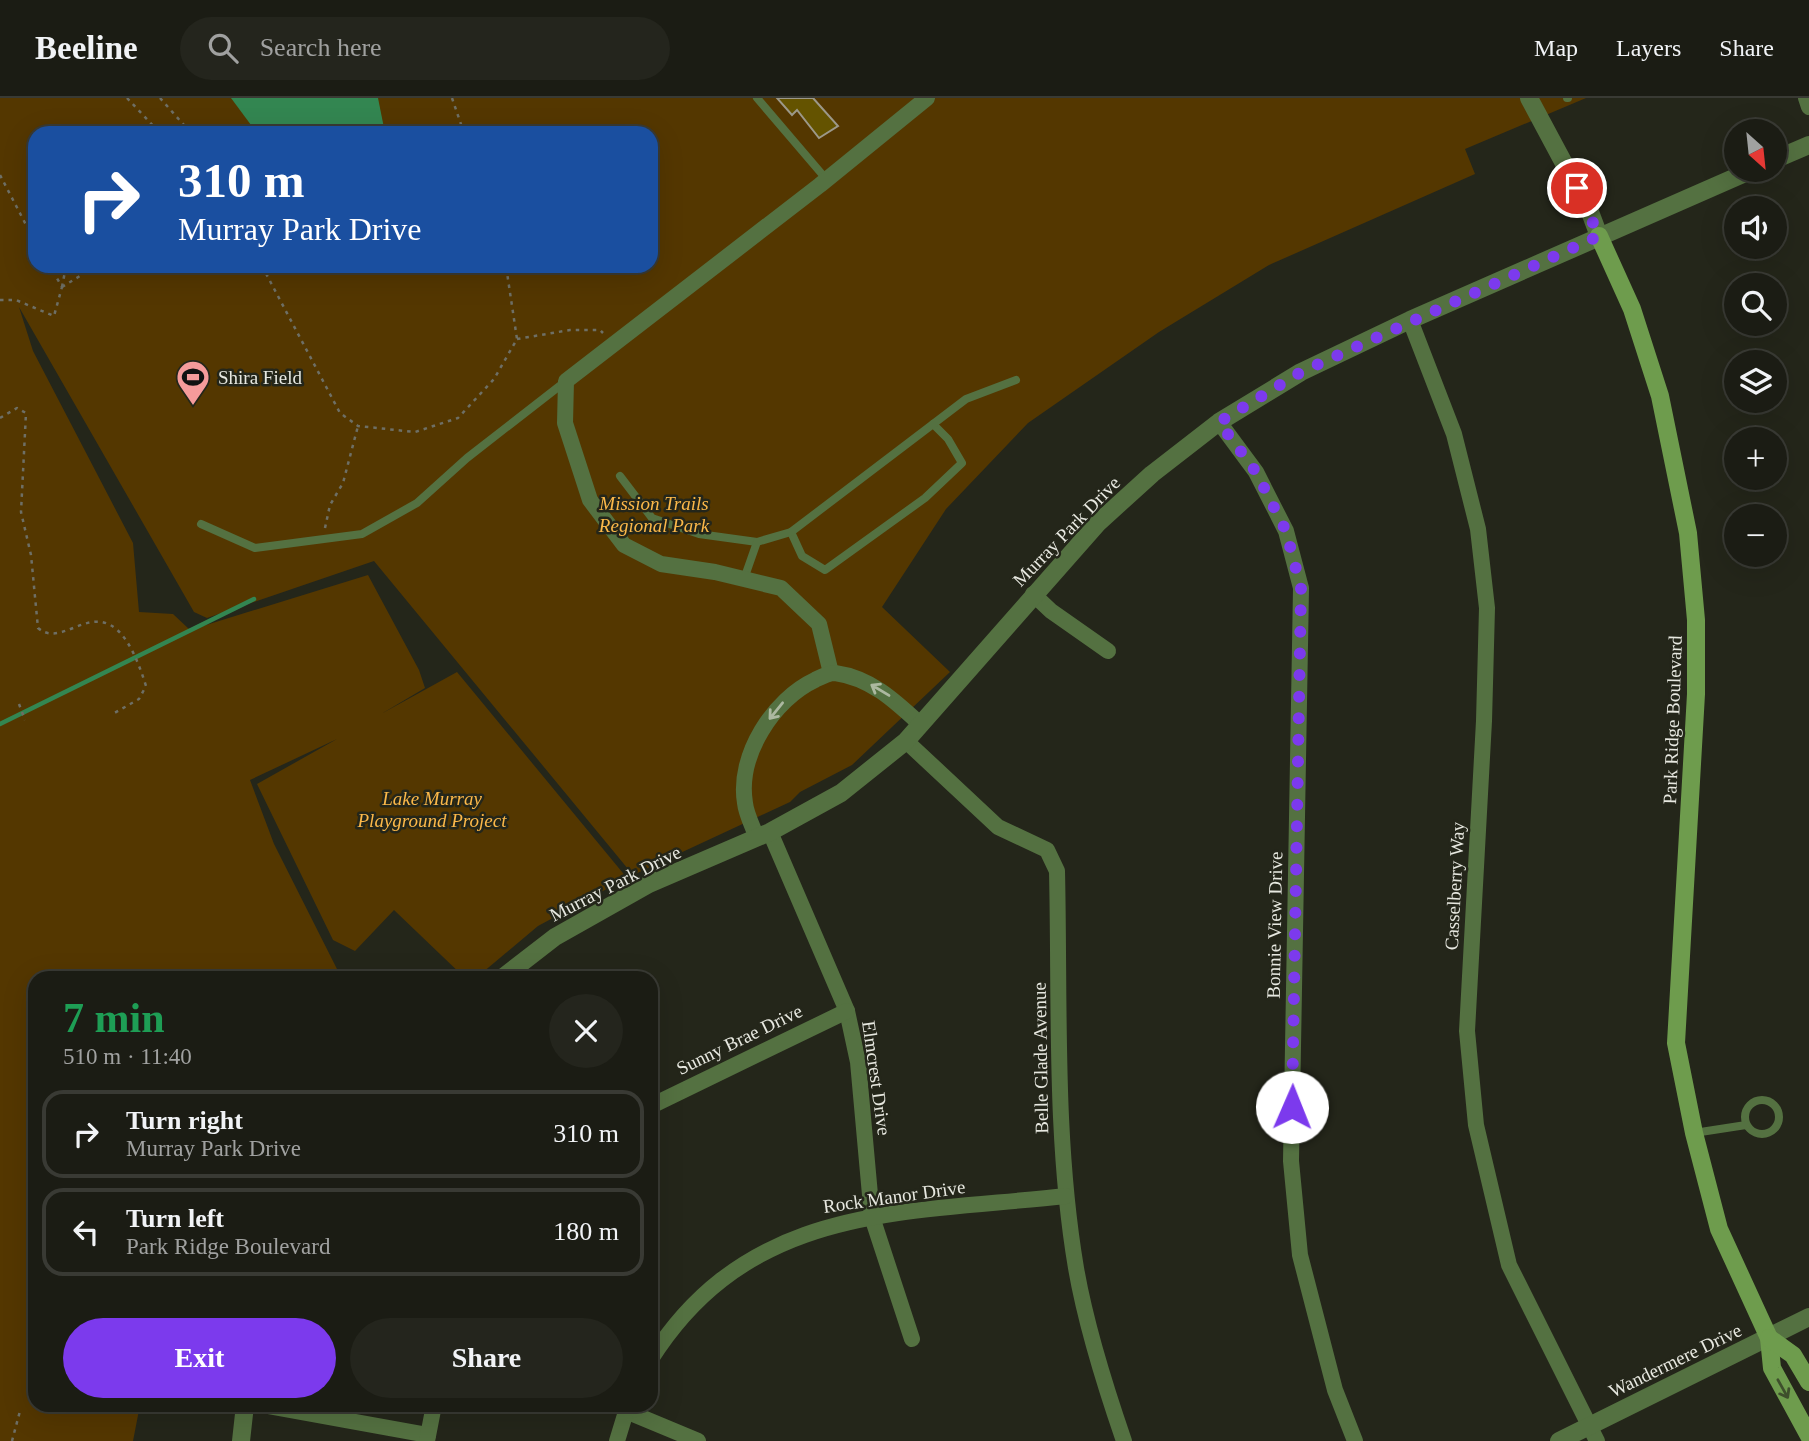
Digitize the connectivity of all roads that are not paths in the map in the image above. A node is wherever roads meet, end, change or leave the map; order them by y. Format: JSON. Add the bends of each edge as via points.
{"nodes":[{"id":1,"x":757,"y":98,"type":"edge"},
{"id":2,"x":927,"y":98,"type":"edge"},
{"id":3,"x":1528,"y":98,"type":"edge"},
{"id":4,"x":1806,"y":98,"type":"edge"},
{"id":5,"x":1809,"y":107,"type":"edge"},
{"id":6,"x":1809,"y":145,"type":"edge"},
{"id":7,"x":1787,"y":154,"type":"edge"},
{"id":8,"x":827,"y":180,"type":"junction"},
{"id":9,"x":1724,"y":182,"type":"edge"},
{"id":10,"x":1599,"y":236,"type":"junction"},
{"id":11,"x":1410,"y":320,"type":"junction"},
{"id":12,"x":1016,"y":380,"type":"dead end"},
{"id":13,"x":566,"y":381,"type":"junction"},
{"id":14,"x":1219,"y":422,"type":"junction"},
{"id":15,"x":933,"y":424,"type":"junction"},
{"id":16,"x":620,"y":476,"type":"dead end"},
{"id":17,"x":201,"y":524,"type":"dead end"},
{"id":18,"x":791,"y":532,"type":"junction"},
{"id":19,"x":757,"y":542,"type":"junction"},
{"id":20,"x":744,"y":579,"type":"junction"},
{"id":21,"x":1033,"y":594,"type":"junction"},
{"id":22,"x":1108,"y":651,"type":"dead end"},
{"id":23,"x":831,"y":673,"type":"junction"},
{"id":24,"x":920,"y":724,"type":"junction"},
{"id":25,"x":906,"y":741,"type":"junction"},
{"id":26,"x":764,"y":835,"type":"junction"},
{"id":27,"x":511,"y":971,"type":"edge"},
{"id":28,"x":847,"y":1011,"type":"junction"},
{"id":29,"x":658,"y":1104,"type":"edge"},
{"id":30,"x":1746,"y":1125,"type":"junction"},
{"id":31,"x":1693,"y":1133,"type":"junction"},
{"id":32,"x":1066,"y":1196,"type":"junction"},
{"id":33,"x":873,"y":1217,"type":"junction"},
{"id":34,"x":1809,"y":1317,"type":"edge"},
{"id":35,"x":1769,"y":1338,"type":"junction"},
{"id":36,"x":912,"y":1339,"type":"dead end"},
{"id":37,"x":658,"y":1350,"type":"edge"},
{"id":38,"x":1809,"y":1382,"type":"edge"},
{"id":39,"x":244,"y":1412,"type":"edge"},
{"id":40,"x":297,"y":1412,"type":"edge"},
{"id":41,"x":433,"y":1412,"type":"edge"},
{"id":42,"x":626,"y":1412,"type":"edge"},
{"id":43,"x":636,"y":1412,"type":"edge"},
{"id":44,"x":1593,"y":1433,"type":"edge"},
{"id":45,"x":1809,"y":1436,"type":"edge"},
{"id":46,"x":428,"y":1438,"type":"edge"},
{"id":47,"x":241,"y":1441,"type":"edge"},
{"id":48,"x":617,"y":1441,"type":"edge"},
{"id":49,"x":698,"y":1441,"type":"edge"},
{"id":50,"x":1124,"y":1441,"type":"edge"},
{"id":51,"x":1355,"y":1441,"type":"edge"},
{"id":52,"x":1559,"y":1441,"type":"edge"}],
"edges":[{"from":1,"to":8,"type":"lane"},
{"from":2,"to":8,"type":"street"},
{"from":3,"to":10,"type":"street","name":"Park Ridge Boulevard"},
{"from":4,"to":5,"type":"street"},
{"from":6,"to":7,"type":"street"},
{"from":8,"to":13,"type":"street"},
{"from":9,"to":10,"type":"street","name":"Murray Park Drive"},
{"from":10,"to":11,"type":"street","name":"Murray Park Drive"},
{"from":10,"to":31,"type":"main road","name":"Park Ridge Boulevard","via":[[1632,309],[1660,396],[1689,546],[1696,694],[1676,1042]]},
{"from":11,"to":14,"type":"street","name":"Murray Park Drive","via":[[1301,372]]},
{"from":11,"to":44,"type":"street","name":"Casselberry Way","via":[[1454,434],[1478,529],[1487,608],[1467,1031],[1476,1125],[1509,1265]]},
{"from":12,"to":15,"type":"lane","via":[[966,399]]},
{"from":13,"to":17,"type":"lane","via":[[417,503],[362,534],[255,548]]},
{"from":13,"to":20,"type":"street","via":[[565,423],[590,500],[624,545],[661,564]]},
{"from":14,"to":21,"type":"street","name":"Murray Park Drive","via":[[1098,523]]},
{"from":14,"to":51,"type":"street","name":"Bonnie View Drive","via":[[1256,472],[1286,531],[1301,588],[1291,1161],[1300,1255],[1335,1390]]},
{"from":15,"to":18,"type":"lane"},
{"from":15,"to":18,"type":"lane","via":[[962,463],[925,498],[825,570],[802,556]]},
{"from":16,"to":19,"type":"lane","via":[[652,518],[699,534]]},
{"from":18,"to":19,"type":"lane"},
{"from":19,"to":20,"type":"lane"},
{"from":20,"to":23,"type":"street","via":[[781,588],[819,624]]},
{"from":21,"to":22,"type":"street"},
{"from":21,"to":24,"type":"street","name":"Murray Park Drive"},
{"from":24,"to":23,"type":"street","one_way":true,"via":[[875,686]]},
{"from":23,"to":26,"type":"street","name":"Elmcrest Drive","one_way":true,"via":[[787,697],[759,734],[744,802]]},
{"from":24,"to":25,"type":"street","name":"Murray Park Drive"},
{"from":25,"to":26,"type":"street","name":"Murray Park Drive","via":[[841,793]]},
{"from":25,"to":32,"type":"street","name":"Belle Glade Avenue","via":[[998,827],[1047,850],[1057,871]]},
{"from":26,"to":27,"type":"street","name":"Murray Park Drive","via":[[649,884],[555,937]]},
{"from":26,"to":28,"type":"street","name":"Elmcrest Drive"},
{"from":28,"to":29,"type":"street","name":"Sunny Brae Drive"},
{"from":28,"to":33,"type":"street","name":"Elmcrest Drive","via":[[858,1062]]},
{"from":30,"to":30,"type":"lane","via":[[1755,1134],[1768,1134],[1777,1126],[1778,1109],[1763,1100],[1752,1103],[1745,1112]]},
{"from":30,"to":31,"type":"lane"},
{"from":31,"to":35,"type":"main road","name":"Park Ridge Boulevard","via":[[1719,1229]]},
{"from":32,"to":33,"type":"street","name":"Rock Manor Drive"},
{"from":32,"to":50,"type":"street","name":"Belle Glade Avenue","via":[[1076,1270]]},
{"from":33,"to":36,"type":"street","name":"Elmcrest Drive"},
{"from":33,"to":37,"type":"street","name":"Rock Manor Drive","via":[[811,1230],[754,1256],[692,1305]]},
{"from":34,"to":35,"type":"street","name":"Wandermere Drive"},
{"from":35,"to":38,"type":"main road","name":"Park Ridge Boulevard","via":[[1793,1355]]},
{"from":35,"to":44,"type":"street","name":"Wandermere Drive"},
{"from":35,"to":45,"type":"main road","name":"Park Ridge Boulevard","one_way":true,"via":[[1772,1368]]},
{"from":39,"to":47,"type":"street"},
{"from":40,"to":46,"type":"street"},
{"from":41,"to":46,"type":"street"},
{"from":42,"to":48,"type":"street"},
{"from":43,"to":49,"type":"street"},
{"from":44,"to":52,"type":"street","name":"Wandermere Drive"}]}
